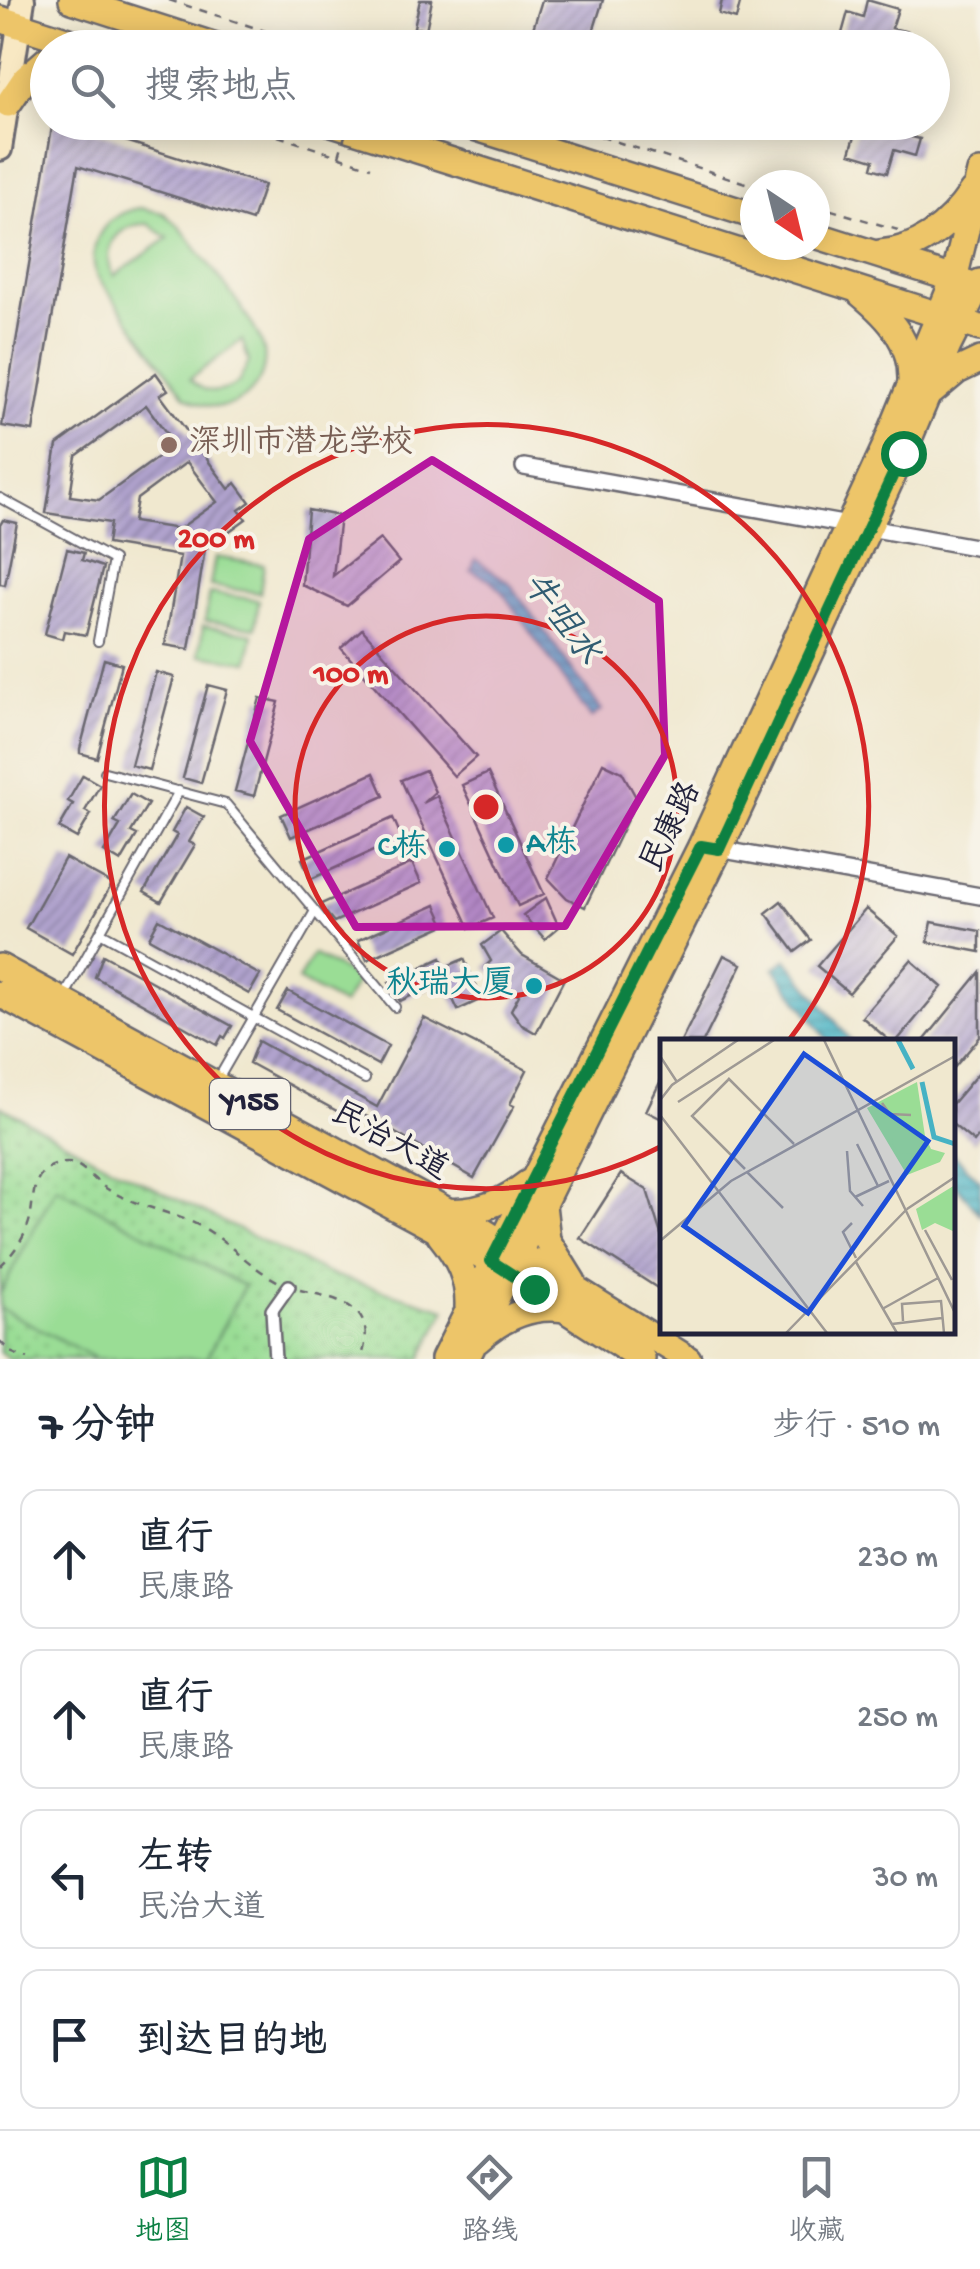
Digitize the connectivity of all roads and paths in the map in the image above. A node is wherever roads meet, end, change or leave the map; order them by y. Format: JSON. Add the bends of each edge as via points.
{"nodes":[{"id":1,"x":72,"y":0,"type":"edge"},
{"id":2,"x":169,"y":0,"type":"edge"},
{"id":3,"x":94,"y":5,"type":"edge"},
{"id":4,"x":12,"y":13,"type":"edge"},
{"id":5,"x":50,"y":30,"type":"edge"},
{"id":6,"x":168,"y":30,"type":"edge"},
{"id":7,"x":262,"y":30,"type":"edge"},
{"id":8,"x":30,"y":75,"type":"edge"},
{"id":9,"x":4,"y":93,"type":"edge"},
{"id":10,"x":290,"y":140,"type":"edge"},
{"id":11,"x":343,"y":140,"type":"edge"},
{"id":12,"x":386,"y":140,"type":"edge"},
{"id":13,"x":515,"y":140,"type":"edge"},
{"id":14,"x":611,"y":140,"type":"edge"},
{"id":15,"x":0,"y":149,"type":"edge"},
{"id":16,"x":339,"y":156,"type":"junction"},
{"id":17,"x":371,"y":167,"type":"dead end"},
{"id":18,"x":979,"y":178,"type":"edge"},
{"id":19,"x":740,"y":181,"type":"edge"},
{"id":20,"x":830,"y":209,"type":"edge"},
{"id":21,"x":740,"y":211,"type":"edge"},
{"id":22,"x":904,"y":231,"type":"dead end"},
{"id":23,"x":830,"y":240,"type":"edge"},
{"id":24,"x":874,"y":254,"type":"junction"},
{"id":25,"x":973,"y":284,"type":"edge"},
{"id":26,"x":854,"y":288,"type":"junction"},
{"id":27,"x":960,"y":321,"type":"edge"},
{"id":28,"x":980,"y":360,"type":"edge"},
{"id":29,"x":918,"y":392,"type":"junction"},
{"id":30,"x":524,"y":467,"type":"dead end"},
{"id":31,"x":0,"y":498,"type":"edge"},
{"id":32,"x":858,"y":526,"type":"junction"},
{"id":33,"x":980,"y":548,"type":"edge"},
{"id":34,"x":98,"y":641,"type":"dead end"},
{"id":35,"x":105,"y":772,"type":"dead end"},
{"id":36,"x":179,"y":792,"type":"junction"},
{"id":37,"x":710,"y":848,"type":"junction"},
{"id":38,"x":980,"y":896,"type":"edge"},
{"id":39,"x":315,"y":911,"type":"junction"},
{"id":40,"x":100,"y":932,"type":"junction"},
{"id":41,"x":0,"y":968,"type":"edge"},
{"id":42,"x":0,"y":994,"type":"edge"},
{"id":43,"x":62,"y":1001,"type":"junction"},
{"id":44,"x":395,"y":1008,"type":"dead end"},
{"id":45,"x":254,"y":1018,"type":"junction"},
{"id":46,"x":365,"y":1079,"type":"dead end"},
{"id":47,"x":215,"y":1085,"type":"junction"},
{"id":48,"x":537,"y":1190,"type":"junction"},
{"id":49,"x":440,"y":1219,"type":"junction"},
{"id":50,"x":504,"y":1257,"type":"junction"},
{"id":51,"x":0,"y":1266,"type":"edge"},
{"id":52,"x":289,"y":1286,"type":"junction"},
{"id":53,"x":576,"y":1302,"type":"junction"},
{"id":54,"x":468,"y":1309,"type":"junction"},
{"id":55,"x":0,"y":1341,"type":"edge"},
{"id":56,"x":470,"y":1351,"type":"edge"},
{"id":57,"x":28,"y":1359,"type":"edge"},
{"id":58,"x":275,"y":1359,"type":"edge"},
{"id":59,"x":361,"y":1359,"type":"edge"},
{"id":60,"x":444,"y":1359,"type":"edge"},
{"id":61,"x":642,"y":1359,"type":"edge"},
{"id":62,"x":688,"y":1359,"type":"edge"}],
"edges":[{"from":1,"to":3,"type":"main road"},
{"from":2,"to":7,"type":"path"},
{"from":3,"to":6,"type":"main road"},
{"from":4,"to":5,"type":"main road"},
{"from":4,"to":9,"type":"main road"},
{"from":8,"to":9,"type":"main road"},
{"from":9,"to":15,"type":"main road"},
{"from":10,"to":16,"type":"path"},
{"from":11,"to":16,"type":"path","bridge":true},
{"from":12,"to":26,"type":"main road"},
{"from":13,"to":21,"type":"main road"},
{"from":14,"to":19,"type":"path"},
{"from":16,"to":17,"type":"path"},
{"from":18,"to":24,"type":"main road","via":[[958,211],[930,236]]},
{"from":18,"to":25,"type":"main road","name":"民康路"},
{"from":20,"to":22,"type":"path"},
{"from":23,"to":24,"type":"main road"},
{"from":24,"to":25,"type":"main road"},
{"from":25,"to":27,"type":"main road","name":"民康路"},
{"from":26,"to":27,"type":"main road"},
{"from":26,"to":29,"type":"main road","via":[[904,339]]},
{"from":27,"to":29,"type":"main road","name":"民康路"},
{"from":28,"to":29,"type":"main road"},
{"from":29,"to":32,"type":"main road","name":"民康路"},
{"from":30,"to":32,"type":"street"},
{"from":31,"to":34,"type":"lane","via":[[113,560]]},
{"from":32,"to":33,"type":"street"},
{"from":32,"to":37,"type":"main road","name":"民康路"},
{"from":35,"to":36,"type":"lane"},
{"from":36,"to":39,"type":"lane","via":[[226,804]]},
{"from":36,"to":40,"type":"lane"},
{"from":37,"to":38,"type":"street"},
{"from":37,"to":48,"type":"main road","name":"民康路"},
{"from":39,"to":44,"type":"lane"},
{"from":39,"to":45,"type":"lane"},
{"from":40,"to":43,"type":"lane"},
{"from":40,"to":45,"type":"lane"},
{"from":41,"to":43,"type":"main road","name":"民治大道","number":"Y155"},
{"from":42,"to":49,"type":"main road","name":"民治大道","number":"Y155"},
{"from":43,"to":47,"type":"main road","name":"民治大道","number":"Y155"},
{"from":45,"to":46,"type":"lane"},
{"from":45,"to":47,"type":"lane"},
{"from":47,"to":49,"type":"main road","name":"民治大道","number":"Y155"},
{"from":48,"to":49,"type":"main road"},
{"from":48,"to":50,"type":"main road","name":"民康路"},
{"from":48,"to":53,"type":"main road","via":[[547,1240]]},
{"from":49,"to":50,"type":"main road","name":"民治大道","number":"Y155"},
{"from":49,"to":54,"type":"main road","via":[[462,1268]]},
{"from":50,"to":53,"type":"main road","name":"民治大道","number":"Y155"},
{"from":50,"to":54,"type":"main road","name":"民康路"},
{"from":50,"to":56,"type":"main road","name":"民康路"},
{"from":51,"to":52,"type":"path","via":[[21,1240],[44,1171],[76,1164],[131,1201],[201,1227]]},
{"from":52,"to":58,"type":"street","via":[[272,1310]]},
{"from":52,"to":59,"type":"path","via":[[342,1300],[358,1314],[365,1330]]},
{"from":53,"to":56,"type":"main road","via":[[519,1313]]},
{"from":53,"to":61,"type":"main road","name":"民治大道","number":"Y155"},
{"from":53,"to":62,"type":"main road","name":"民治大道","number":"Y155"},
{"from":54,"to":60,"type":"main road","name":"民康路"},
{"from":55,"to":57,"type":"path"}]}
